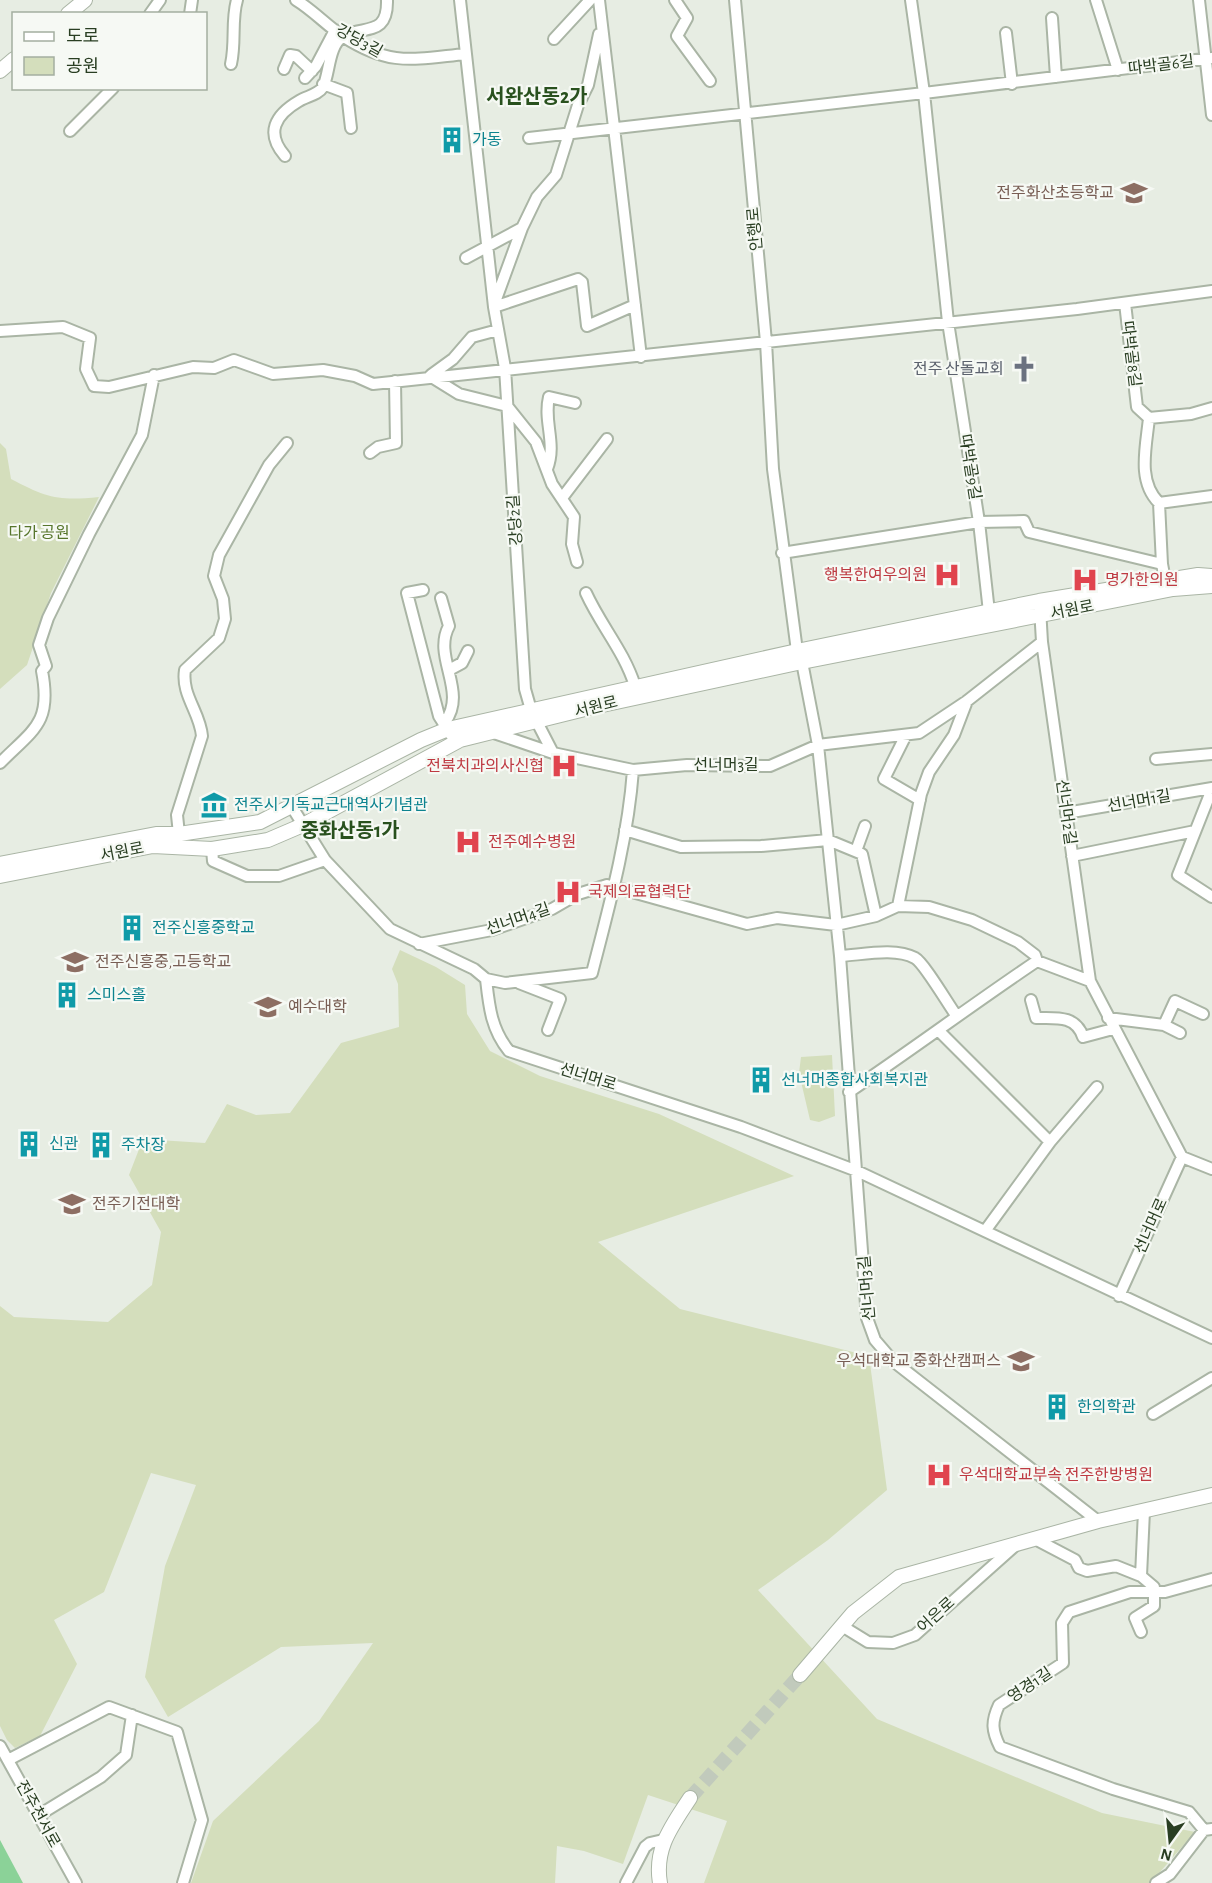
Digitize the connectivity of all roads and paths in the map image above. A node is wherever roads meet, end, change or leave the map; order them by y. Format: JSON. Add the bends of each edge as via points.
{"nodes":[{"id":1,"x":85,"y":0,"type":"edge"},
{"id":2,"x":237,"y":0,"type":"edge"},
{"id":3,"x":296,"y":0,"type":"edge"},
{"id":4,"x":387,"y":0,"type":"edge"},
{"id":5,"x":460,"y":0,"type":"edge"},
{"id":6,"x":590,"y":0,"type":"edge"},
{"id":7,"x":599,"y":0,"type":"edge"},
{"id":8,"x":675,"y":0,"type":"edge"},
{"id":9,"x":735,"y":0,"type":"edge"},
{"id":10,"x":911,"y":0,"type":"edge"},
{"id":11,"x":1096,"y":0,"type":"edge"},
{"id":12,"x":1199,"y":0,"type":"edge"},
{"id":13,"x":70,"y":12,"type":"edge"},
{"id":14,"x":1052,"y":18,"type":"dead end"},
{"id":15,"x":601,"y":25,"type":"junction"},
{"id":16,"x":339,"y":33,"type":"junction"},
{"id":17,"x":1006,"y":33,"type":"dead end"},
{"id":18,"x":554,"y":39,"type":"dead end"},
{"id":19,"x":466,"y":54,"type":"junction"},
{"id":20,"x":1208,"y":59,"type":"edge"},
{"id":21,"x":12,"y":61,"type":"edge"},
{"id":22,"x":231,"y":64,"type":"dead end"},
{"id":23,"x":284,"y":69,"type":"dead end"},
{"id":24,"x":1118,"y":70,"type":"junction"},
{"id":25,"x":0,"y":71,"type":"edge"},
{"id":26,"x":1056,"y":78,"type":"junction"},
{"id":27,"x":710,"y":81,"type":"dead end"},
{"id":28,"x":323,"y":84,"type":"junction"},
{"id":29,"x":1012,"y":84,"type":"junction"},
{"id":30,"x":111,"y":90,"type":"edge"},
{"id":31,"x":924,"y":93,"type":"junction"},
{"id":32,"x":745,"y":115,"type":"junction"},
{"id":33,"x":1212,"y":115,"type":"edge"},
{"id":34,"x":614,"y":127,"type":"junction"},
{"id":35,"x":351,"y":128,"type":"dead end"},
{"id":36,"x":70,"y":131,"type":"dead end"},
{"id":37,"x":569,"y":134,"type":"junction"},
{"id":38,"x":529,"y":138,"type":"dead end"},
{"id":39,"x":285,"y":156,"type":"dead end"},
{"id":40,"x":522,"y":228,"type":"junction"},
{"id":41,"x":488,"y":245,"type":"junction"},
{"id":42,"x":466,"y":258,"type":"dead end"},
{"id":43,"x":1212,"y":291,"type":"edge"},
{"id":44,"x":1125,"y":303,"type":"junction"},
{"id":45,"x":494,"y":305,"type":"junction"},
{"id":46,"x":635,"y":305,"type":"junction"},
{"id":47,"x":948,"y":322,"type":"junction"},
{"id":48,"x":498,"y":330,"type":"junction"},
{"id":49,"x":0,"y":331,"type":"edge"},
{"id":50,"x":766,"y":342,"type":"junction"},
{"id":51,"x":642,"y":357,"type":"junction"},
{"id":52,"x":505,"y":368,"type":"junction"},
{"id":53,"x":154,"y":375,"type":"junction"},
{"id":54,"x":430,"y":376,"type":"junction"},
{"id":55,"x":395,"y":381,"type":"junction"},
{"id":56,"x":575,"y":403,"type":"dead end"},
{"id":57,"x":507,"y":406,"type":"junction"},
{"id":58,"x":1212,"y":408,"type":"edge"},
{"id":59,"x":1149,"y":418,"type":"junction"},
{"id":60,"x":607,"y":439,"type":"dead end"},
{"id":61,"x":287,"y":443,"type":"dead end"},
{"id":62,"x":370,"y":453,"type":"dead end"},
{"id":63,"x":547,"y":470,"type":"junction"},
{"id":64,"x":1212,"y":495,"type":"edge"},
{"id":65,"x":562,"y":498,"type":"junction"},
{"id":66,"x":1159,"y":503,"type":"junction"},
{"id":67,"x":979,"y":522,"type":"junction"},
{"id":68,"x":782,"y":554,"type":"junction"},
{"id":69,"x":577,"y":562,"type":"dead end"},
{"id":70,"x":1162,"y":564,"type":"junction"},
{"id":71,"x":1212,"y":576,"type":"edge"},
{"id":72,"x":1165,"y":580,"type":"junction"},
{"id":73,"x":1212,"y":586,"type":"edge"},
{"id":74,"x":423,"y":590,"type":"dead end"},
{"id":75,"x":586,"y":593,"type":"dead end"},
{"id":76,"x":441,"y":598,"type":"dead end"},
{"id":77,"x":1039,"y":602,"type":"junction"},
{"id":78,"x":989,"y":612,"type":"junction"},
{"id":79,"x":1041,"y":616,"type":"junction"},
{"id":80,"x":1042,"y":642,"type":"junction"},
{"id":81,"x":468,"y":651,"type":"dead end"},
{"id":82,"x":800,"y":657,"type":"junction"},
{"id":83,"x":449,"y":670,"type":"junction"},
{"id":84,"x":635,"y":686,"type":"junction"},
{"id":85,"x":967,"y":701,"type":"junction"},
{"id":86,"x":534,"y":716,"type":"junction"},
{"id":87,"x":446,"y":726,"type":"junction"},
{"id":88,"x":493,"y":727,"type":"junction"},
{"id":89,"x":906,"y":735,"type":"junction"},
{"id":90,"x":454,"y":744,"type":"junction"},
{"id":91,"x":818,"y":745,"type":"junction"},
{"id":92,"x":553,"y":753,"type":"junction"},
{"id":93,"x":1212,"y":754,"type":"edge"},
{"id":94,"x":1156,"y":759,"type":"dead end"},
{"id":95,"x":0,"y":764,"type":"edge"},
{"id":96,"x":633,"y":770,"type":"junction"},
{"id":97,"x":1212,"y":789,"type":"edge"},
{"id":98,"x":920,"y":800,"type":"junction"},
{"id":99,"x":292,"y":807,"type":"junction"},
{"id":100,"x":1066,"y":813,"type":"junction"},
{"id":101,"x":303,"y":825,"type":"junction"},
{"id":102,"x":865,"y":826,"type":"dead end"},
{"id":103,"x":625,"y":830,"type":"junction"},
{"id":104,"x":1195,"y":831,"type":"junction"},
{"id":105,"x":179,"y":834,"type":"junction"},
{"id":106,"x":828,"y":840,"type":"junction"},
{"id":107,"x":212,"y":849,"type":"junction"},
{"id":108,"x":856,"y":851,"type":"junction"},
{"id":109,"x":1072,"y":856,"type":"junction"},
{"id":110,"x":325,"y":860,"type":"junction"},
{"id":111,"x":0,"y":864,"type":"edge"},
{"id":112,"x":0,"y":876,"type":"edge"},
{"id":113,"x":614,"y":887,"type":"junction"},
{"id":114,"x":1212,"y":897,"type":"edge"},
{"id":115,"x":898,"y":906,"type":"junction"},
{"id":116,"x":876,"y":916,"type":"junction"},
{"id":117,"x":836,"y":925,"type":"junction"},
{"id":118,"x":419,"y":944,"type":"junction"},
{"id":119,"x":840,"y":956,"type":"junction"},
{"id":120,"x":1037,"y":961,"type":"junction"},
{"id":121,"x":486,"y":979,"type":"junction"},
{"id":122,"x":1090,"y":981,"type":"junction"},
{"id":123,"x":515,"y":982,"type":"junction"},
{"id":124,"x":1031,"y":1000,"type":"dead end"},
{"id":125,"x":1203,"y":1014,"type":"dead end"},
{"id":126,"x":956,"y":1015,"type":"junction"},
{"id":127,"x":1110,"y":1024,"type":"junction"},
{"id":128,"x":1164,"y":1025,"type":"junction"},
{"id":129,"x":548,"y":1030,"type":"dead end"},
{"id":130,"x":939,"y":1031,"type":"junction"},
{"id":131,"x":1179,"y":1033,"type":"dead end"},
{"id":132,"x":1097,"y":1087,"type":"dead end"},
{"id":133,"x":849,"y":1092,"type":"junction"},
{"id":134,"x":1050,"y":1142,"type":"junction"},
{"id":135,"x":1182,"y":1157,"type":"junction"},
{"id":136,"x":1212,"y":1169,"type":"edge"},
{"id":137,"x":857,"y":1171,"type":"junction"},
{"id":138,"x":985,"y":1231,"type":"junction"},
{"id":139,"x":1119,"y":1296,"type":"junction"},
{"id":140,"x":1212,"y":1338,"type":"edge"},
{"id":141,"x":1212,"y":1378,"type":"edge"},
{"id":142,"x":1153,"y":1414,"type":"dead end"},
{"id":143,"x":1212,"y":1495,"type":"edge"},
{"id":144,"x":1144,"y":1511,"type":"junction"},
{"id":145,"x":1098,"y":1521,"type":"junction"},
{"id":146,"x":1035,"y":1539,"type":"junction"},
{"id":147,"x":1017,"y":1544,"type":"junction"},
{"id":148,"x":1141,"y":1576,"type":"junction"},
{"id":149,"x":1212,"y":1579,"type":"edge"},
{"id":150,"x":1153,"y":1592,"type":"junction"},
{"id":151,"x":842,"y":1626,"type":"junction"},
{"id":152,"x":1141,"y":1632,"type":"dead end"},
{"id":153,"x":800,"y":1675,"type":"tunnel mouth"},
{"id":154,"x":132,"y":1715,"type":"junction"},
{"id":155,"x":0,"y":1746,"type":"edge"},
{"id":156,"x":8,"y":1760,"type":"junction"},
{"id":157,"x":690,"y":1798,"type":"tunnel mouth"},
{"id":158,"x":39,"y":1815,"type":"junction"},
{"id":159,"x":1208,"y":1829,"type":"edge"},
{"id":160,"x":663,"y":1840,"type":"junction"},
{"id":161,"x":76,"y":1883,"type":"edge"},
{"id":162,"x":183,"y":1883,"type":"edge"},
{"id":163,"x":626,"y":1883,"type":"edge"},
{"id":164,"x":660,"y":1883,"type":"edge"},
{"id":165,"x":1156,"y":1883,"type":"edge"}],
"edges":[{"from":1,"to":13,"type":"street"},
{"from":2,"to":22,"type":"street"},
{"from":3,"to":16,"type":"street","name":"강당3길"},
{"from":4,"to":16,"type":"street","via":[[382,22],[366,32]]},
{"from":5,"to":19,"type":"street","name":"강당2길"},
{"from":6,"to":18,"type":"street"},
{"from":7,"to":15,"type":"street"},
{"from":8,"to":27,"type":"street","via":[[687,18],[677,36]]},
{"from":9,"to":32,"type":"street","name":"안행로"},
{"from":10,"to":31,"type":"street","name":"따박골9길"},
{"from":11,"to":24,"type":"street"},
{"from":12,"to":20,"type":"street","name":"따박골6길"},
{"from":14,"to":26,"type":"street"},
{"from":15,"to":34,"type":"street"},
{"from":15,"to":37,"type":"street","via":[[588,85]]},
{"from":16,"to":19,"type":"street","name":"강당3길","via":[[373,53],[399,60]]},
{"from":16,"to":23,"type":"street","via":[[308,74],[296,56],[290,56]]},
{"from":16,"to":28,"type":"street"},
{"from":17,"to":29,"type":"street"},
{"from":19,"to":41,"type":"street","name":"강당2길"},
{"from":20,"to":24,"type":"street","name":"따박골6길"},
{"from":20,"to":33,"type":"street","name":"따박골6길"},
{"from":21,"to":25,"type":"street"},
{"from":24,"to":26,"type":"street"},
{"from":26,"to":29,"type":"street"},
{"from":28,"to":35,"type":"street","via":[[347,93]]},
{"from":28,"to":39,"type":"street","via":[[314,95],[279,117],[274,136]]},
{"from":29,"to":31,"type":"street"},
{"from":30,"to":36,"type":"street"},
{"from":31,"to":32,"type":"street"},
{"from":31,"to":47,"type":"street","name":"따박골9길"},
{"from":32,"to":34,"type":"street"},
{"from":32,"to":50,"type":"street","name":"안행로"},
{"from":34,"to":37,"type":"street"},
{"from":34,"to":46,"type":"street"},
{"from":37,"to":38,"type":"street"},
{"from":37,"to":40,"type":"street","via":[[556,175],[537,197]]},
{"from":40,"to":41,"type":"street"},
{"from":40,"to":45,"type":"street"},
{"from":41,"to":42,"type":"street"},
{"from":41,"to":45,"type":"street","name":"강당2길"},
{"from":43,"to":44,"type":"street"},
{"from":44,"to":47,"type":"street"},
{"from":44,"to":59,"type":"street","name":"따박골8길","via":[[1137,407]]},
{"from":45,"to":46,"type":"street","via":[[578,279],[582,282],[587,326]]},
{"from":45,"to":48,"type":"street","name":"강당2길"},
{"from":46,"to":51,"type":"street"},
{"from":47,"to":50,"type":"street"},
{"from":47,"to":67,"type":"street","name":"따박골9길"},
{"from":48,"to":52,"type":"street","name":"강당2길"},
{"from":48,"to":54,"type":"street","via":[[467,341],[453,359]]},
{"from":49,"to":53,"type":"street","via":[[63,327],[90,338],[86,369],[94,386],[109,387]]},
{"from":50,"to":51,"type":"street"},
{"from":50,"to":68,"type":"street","name":"안행로"},
{"from":51,"to":52,"type":"street"},
{"from":52,"to":54,"type":"street"},
{"from":52,"to":57,"type":"street","name":"강당2길"},
{"from":53,"to":55,"type":"street","via":[[193,367],[214,368],[234,360],[273,374],[323,370],[373,384]]},
{"from":53,"to":95,"type":"street","via":[[142,435],[84,544],[39,645],[46,666],[42,670],[47,697],[41,722]]},
{"from":54,"to":55,"type":"street"},
{"from":54,"to":57,"type":"street","via":[[459,394]]},
{"from":55,"to":62,"type":"street","via":[[396,443]]},
{"from":56,"to":63,"type":"street","via":[[549,397],[546,409],[552,432]]},
{"from":57,"to":63,"type":"street","via":[[536,442]]},
{"from":57,"to":86,"type":"street","name":"강당2길","via":[[525,689]]},
{"from":58,"to":59,"type":"street"},
{"from":59,"to":66,"type":"street","via":[[1144,471],[1147,492]]},
{"from":60,"to":65,"type":"street"},
{"from":61,"to":105,"type":"street","via":[[269,465],[219,555],[214,576],[223,599],[225,619],[219,638],[184,670],[183,683],[202,736],[177,815]]},
{"from":63,"to":65,"type":"street"},
{"from":64,"to":66,"type":"street"},
{"from":65,"to":69,"type":"street","via":[[574,517],[572,544]]},
{"from":66,"to":70,"type":"street"},
{"from":67,"to":68,"type":"street"},
{"from":67,"to":70,"type":"street","via":[[1023,521],[1029,532]]},
{"from":67,"to":78,"type":"street","name":"따박골9길"},
{"from":68,"to":82,"type":"street","name":"안행로"},
{"from":70,"to":72,"type":"street"},
{"from":71,"to":72,"type":"street","name":"서원로"},
{"from":72,"to":77,"type":"street","name":"서원로"},
{"from":73,"to":79,"type":"street","name":"서원로","via":[[1173,589]]},
{"from":74,"to":87,"type":"street","via":[[407,592],[439,716]]},
{"from":75,"to":84,"type":"street","via":[[628,663]]},
{"from":76,"to":83,"type":"street","via":[[449,626],[443,637]]},
{"from":77,"to":78,"type":"street","name":"서원로"},
{"from":77,"to":79,"type":"street","name":"선너머2길"},
{"from":78,"to":82,"type":"street","name":"서원로"},
{"from":79,"to":80,"type":"street","name":"선너머2길"},
{"from":79,"to":82,"type":"street","name":"서원로"},
{"from":80,"to":85,"type":"street"},
{"from":80,"to":100,"type":"street","name":"선너머2길"},
{"from":81,"to":83,"type":"street","via":[[462,663]]},
{"from":82,"to":84,"type":"street","name":"서원로"},
{"from":82,"to":86,"type":"street","name":"서원로"},
{"from":82,"to":91,"type":"street","name":"선너머3길"},
{"from":83,"to":87,"type":"street","via":[[454,695],[453,711]]},
{"from":84,"to":86,"type":"street","name":"서원로"},
{"from":85,"to":89,"type":"street","name":"선너머3길","via":[[919,733]]},
{"from":85,"to":98,"type":"street","via":[[954,735],[929,772]]},
{"from":86,"to":88,"type":"street","name":"서원로"},
{"from":86,"to":92,"type":"street"},
{"from":87,"to":88,"type":"street","name":"서원로"},
{"from":87,"to":90,"type":"street"},
{"from":87,"to":99,"type":"street","name":"서원로"},
{"from":88,"to":90,"type":"street","name":"서원로"},
{"from":88,"to":92,"type":"street"},
{"from":89,"to":91,"type":"street","name":"선너머3길"},
{"from":89,"to":98,"type":"street","via":[[884,778]]},
{"from":90,"to":101,"type":"street","name":"서원로"},
{"from":91,"to":96,"type":"street","name":"선너머3길","via":[[770,766]]},
{"from":91,"to":106,"type":"street","name":"선너머3길"},
{"from":92,"to":96,"type":"street"},
{"from":93,"to":94,"type":"street"},
{"from":96,"to":103,"type":"street"},
{"from":97,"to":100,"type":"street","name":"선너머1길"},
{"from":97,"to":104,"type":"street","name":"선너머1길"},
{"from":98,"to":115,"type":"street"},
{"from":99,"to":101,"type":"street"},
{"from":99,"to":105,"type":"street","name":"서원로","via":[[260,822]]},
{"from":100,"to":109,"type":"street","name":"선너머2길"},
{"from":101,"to":107,"type":"street","name":"서원로","via":[[268,840]]},
{"from":101,"to":110,"type":"street"},
{"from":102,"to":108,"type":"street"},
{"from":103,"to":106,"type":"street","via":[[681,847]]},
{"from":103,"to":113,"type":"street"},
{"from":104,"to":109,"type":"street"},
{"from":104,"to":114,"type":"street","name":"선너머1길","via":[[1178,875]]},
{"from":105,"to":111,"type":"street","name":"서원로","via":[[156,834]]},
{"from":106,"to":108,"type":"street"},
{"from":106,"to":117,"type":"street","name":"선너머3길"},
{"from":107,"to":110,"type":"street","via":[[213,861],[247,876],[279,876]]},
{"from":107,"to":112,"type":"street","name":"서원로","via":[[153,846]]},
{"from":108,"to":116,"type":"street","via":[[862,854]]},
{"from":109,"to":122,"type":"street","name":"선너머2길"},
{"from":110,"to":118,"type":"street","via":[[390,929]]},
{"from":113,"to":117,"type":"street","name":"선너머4길","via":[[747,924],[777,918]]},
{"from":113,"to":118,"type":"street","name":"선너머4길","via":[[607,885],[578,894],[552,909],[492,930]]},
{"from":113,"to":123,"type":"street","via":[[592,974]]},
{"from":115,"to":116,"type":"street"},
{"from":115,"to":120,"type":"street","via":[[947,911],[972,920],[1018,942]]},
{"from":116,"to":117,"type":"street"},
{"from":117,"to":119,"type":"street","name":"선너머3길"},
{"from":118,"to":121,"type":"street","via":[[474,969]]},
{"from":119,"to":126,"type":"street","via":[[896,954],[917,959]]},
{"from":119,"to":133,"type":"street","name":"선너머3길"},
{"from":120,"to":122,"type":"street"},
{"from":120,"to":126,"type":"street"},
{"from":121,"to":123,"type":"street"},
{"from":121,"to":137,"type":"street","name":"선너머로","via":[[496,1032],[509,1051],[741,1127]]},
{"from":122,"to":127,"type":"street","name":"선너머2길"},
{"from":123,"to":129,"type":"street","via":[[560,999]]},
{"from":124,"to":127,"type":"street","via":[[1036,1018],[1070,1019],[1080,1027],[1083,1037]]},
{"from":125,"to":128,"type":"street","via":[[1175,1001]]},
{"from":126,"to":130,"type":"street"},
{"from":127,"to":128,"type":"street"},
{"from":127,"to":135,"type":"street","name":"선너머2길"},
{"from":128,"to":131,"type":"street"},
{"from":130,"to":133,"type":"street"},
{"from":130,"to":134,"type":"street"},
{"from":132,"to":134,"type":"street"},
{"from":133,"to":137,"type":"street","name":"선너머3길"},
{"from":134,"to":138,"type":"street"},
{"from":135,"to":136,"type":"street"},
{"from":135,"to":139,"type":"street","name":"선너머로"},
{"from":137,"to":138,"type":"street","name":"선너머로"},
{"from":137,"to":145,"type":"street","name":"선너머3길","via":[[867,1318],[875,1340],[893,1361]]},
{"from":138,"to":139,"type":"street","name":"선너머로"},
{"from":139,"to":140,"type":"street","name":"선너머로"},
{"from":141,"to":142,"type":"street"},
{"from":143,"to":144,"type":"street","name":"어은로"},
{"from":144,"to":145,"type":"street","name":"어은로"},
{"from":144,"to":148,"type":"street"},
{"from":145,"to":146,"type":"street","name":"어은로"},
{"from":146,"to":147,"type":"street","name":"어은로"},
{"from":146,"to":148,"type":"street","via":[[1075,1560],[1079,1568],[1087,1571],[1116,1566]]},
{"from":147,"to":151,"type":"street","name":"어은로","via":[[899,1577]]},
{"from":147,"to":151,"type":"street","name":"어은로","via":[[915,1635],[893,1643],[868,1642]]},
{"from":148,"to":150,"type":"street","via":[[1154,1587]]},
{"from":149,"to":150,"type":"street","name":"영경1길"},
{"from":150,"to":152,"type":"street","via":[[1154,1606],[1135,1618]]},
{"from":150,"to":159,"type":"street","name":"영경1길","via":[[1130,1592],[1069,1612],[1062,1623],[1063,1663],[999,1705],[992,1731],[999,1747],[1189,1812]]},
{"from":151,"to":153,"type":"street","name":"어은로"},
{"from":154,"to":156,"type":"street","via":[[109,1707]]},
{"from":154,"to":158,"type":"street","via":[[126,1755],[100,1777]]},
{"from":154,"to":162,"type":"street","via":[[177,1732],[202,1820]]},
{"from":155,"to":156,"type":"street","name":"전주천서로"},
{"from":156,"to":158,"type":"street","name":"전주천서로"},
{"from":157,"to":160,"type":"street"},
{"from":158,"to":161,"type":"street","name":"전주천서로"},
{"from":159,"to":165,"type":"street","via":[[1170,1874]]},
{"from":160,"to":163,"type":"street","via":[[645,1847]]},
{"from":160,"to":164,"type":"street","via":[[659,1852]]}]}
